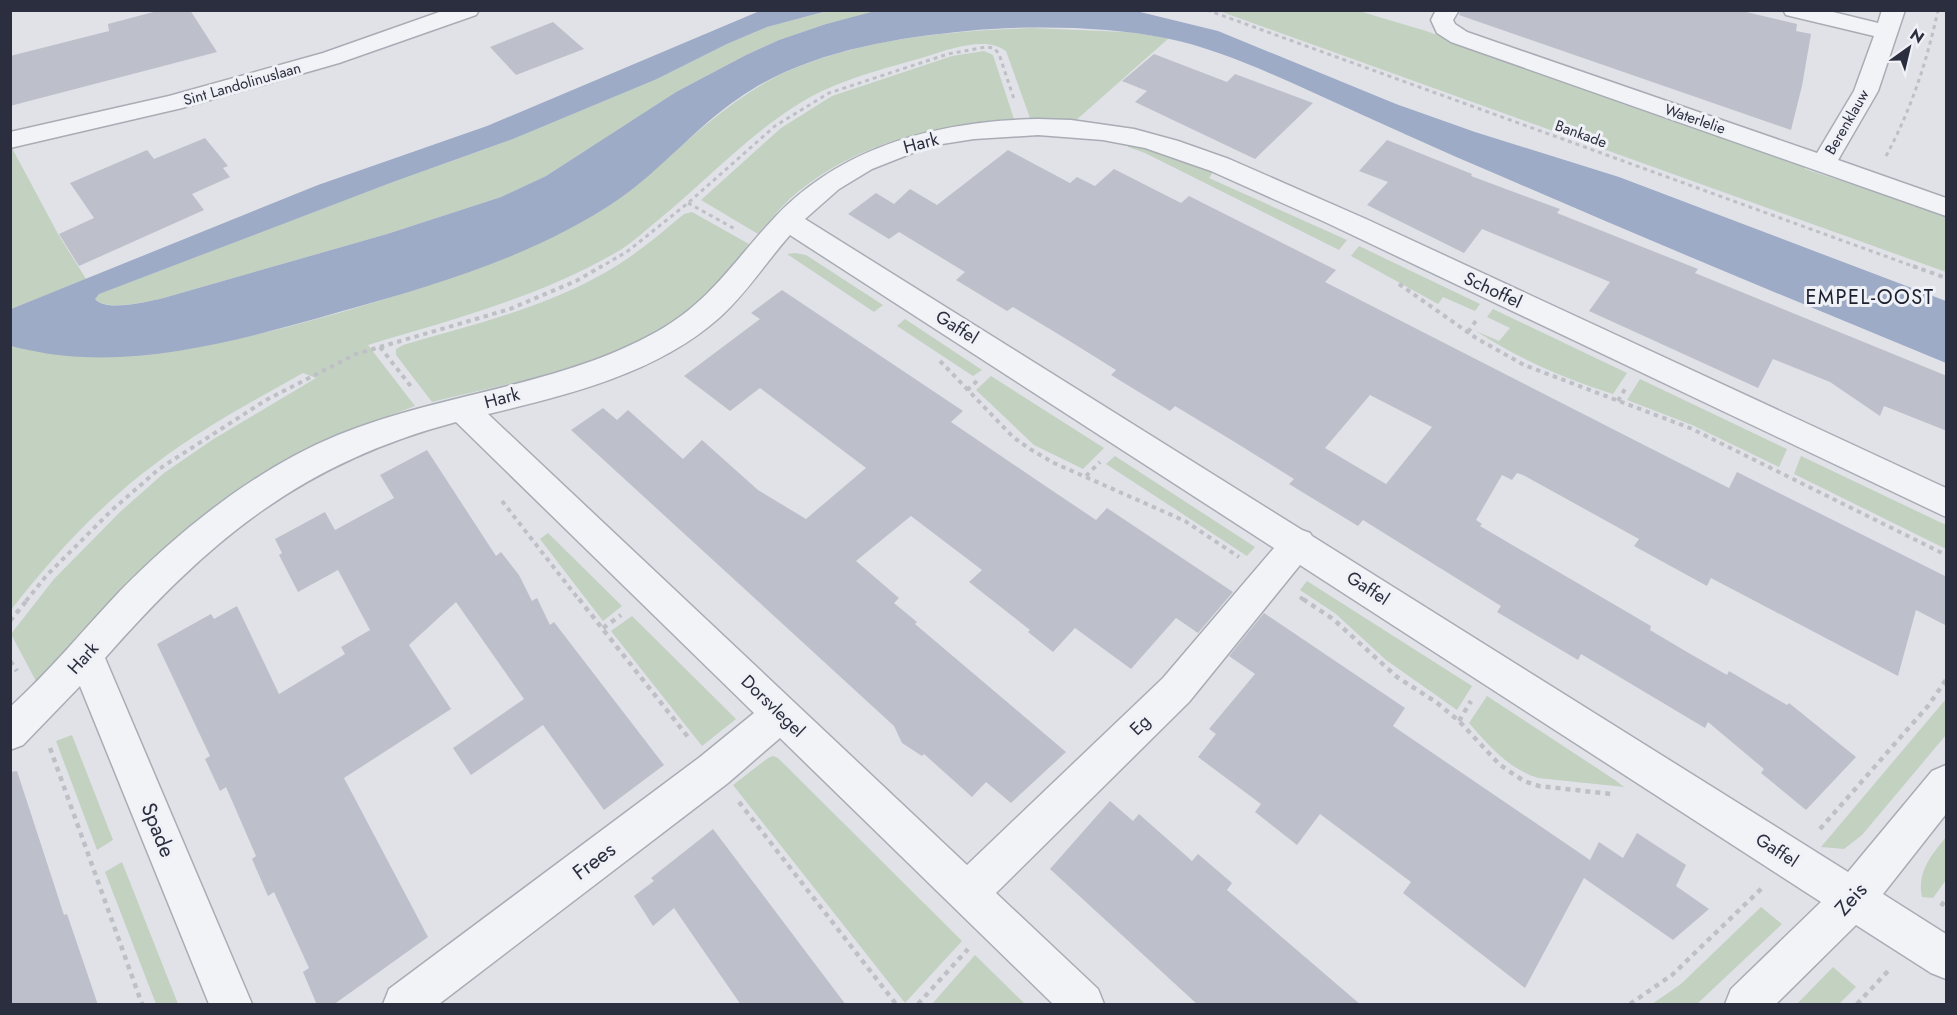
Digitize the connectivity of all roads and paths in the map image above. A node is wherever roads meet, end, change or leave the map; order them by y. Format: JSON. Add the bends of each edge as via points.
{"nodes":[{"id":1,"x":468,"y":10,"type":"edge"},
{"id":2,"x":1208,"y":10,"type":"edge"},
{"id":3,"x":1794,"y":10,"type":"edge"},
{"id":4,"x":1938,"y":10,"type":"edge"},
{"id":5,"x":1446,"y":20,"type":"edge"},
{"id":6,"x":1891,"y":21,"type":"edge"},
{"id":7,"x":1024,"y":128,"type":"junction"},
{"id":8,"x":10,"y":140,"type":"edge"},
{"id":9,"x":1823,"y":164,"type":"junction"},
{"id":10,"x":1871,"y":181,"type":"junction"},
{"id":11,"x":688,"y":202,"type":"junction"},
{"id":12,"x":1947,"y":207,"type":"edge"},
{"id":13,"x":788,"y":220,"type":"junction"},
{"id":14,"x":765,"y":246,"type":"junction"},
{"id":15,"x":1947,"y":278,"type":"edge"},
{"id":16,"x":1396,"y":282,"type":"dead end"},
{"id":17,"x":380,"y":347,"type":"junction"},
{"id":18,"x":448,"y":411,"type":"junction"},
{"id":19,"x":499,"y":498,"type":"dead end"},
{"id":20,"x":1947,"y":503,"type":"edge"},
{"id":21,"x":1298,"y":543,"type":"junction"},
{"id":22,"x":1947,"y":555,"type":"edge"},
{"id":23,"x":10,"y":621,"type":"edge"},
{"id":24,"x":86,"y":656,"type":"junction"},
{"id":25,"x":39,"y":705,"type":"junction"},
{"id":26,"x":781,"y":714,"type":"junction"},
{"id":27,"x":10,"y":732,"type":"edge"},
{"id":28,"x":714,"y":770,"type":"junction"},
{"id":29,"x":1947,"y":784,"type":"edge"},
{"id":30,"x":967,"y":893,"type":"junction"},
{"id":31,"x":1853,"y":898,"type":"junction"},
{"id":32,"x":994,"y":920,"type":"junction"},
{"id":33,"x":1947,"y":958,"type":"edge"},
{"id":34,"x":142,"y":1005,"type":"edge"},
{"id":35,"x":230,"y":1005,"type":"edge"},
{"id":36,"x":404,"y":1005,"type":"edge"},
{"id":37,"x":896,"y":1005,"type":"edge"},
{"id":38,"x":918,"y":1005,"type":"edge"},
{"id":39,"x":1083,"y":1005,"type":"edge"},
{"id":40,"x":1746,"y":1005,"type":"edge"}],
"edges":[{"from":1,"to":8,"type":"street","name":"Sint Landolinuslaan","via":[[331,58],[173,104]]},
{"from":2,"to":15,"type":"path","name":"Bankade"},
{"from":3,"to":6,"type":"street"},
{"from":4,"to":10,"type":"path","via":[[1930,49],[1900,132]]},
{"from":5,"to":9,"type":"street","name":"Waterlelie","via":[[1459,37]]},
{"from":6,"to":9,"type":"street","name":"Berenklauw","via":[[1866,91]]},
{"from":7,"to":11,"type":"path","via":[[999,54],[993,48],[948,54],[829,93],[802,107]]},
{"from":7,"to":13,"type":"street","name":"Hark","via":[[951,135],[877,156],[810,197]]},
{"from":7,"to":20,"type":"street","name":"Schoffel","via":[[1096,131],[1198,155]]},
{"from":9,"to":10,"type":"street","name":"Waterlelie"},
{"from":10,"to":12,"type":"street","name":"Waterlelie"},
{"from":11,"to":14,"type":"path"},
{"from":11,"to":17,"type":"path","via":[[628,251],[576,281],[510,309]]},
{"from":13,"to":14,"type":"street","name":"Hark"},
{"from":13,"to":21,"type":"street","name":"Gaffel"},
{"from":14,"to":18,"type":"street","name":"Hark","via":[[711,310],[672,338],[585,375]]},
{"from":16,"to":22,"type":"path","via":[[1518,362],[1690,428]]},
{"from":17,"to":18,"type":"path"},
{"from":17,"to":23,"type":"path","via":[[357,354],[276,394],[159,469],[46,576]]},
{"from":18,"to":24,"type":"street","name":"Hark","via":[[343,446],[244,503],[137,598]]},
{"from":18,"to":26,"type":"street","name":"Dorsvlegel"},
{"from":19,"to":28,"type":"path"},
{"from":21,"to":30,"type":"street","name":"Eg","via":[[1176,690]]},
{"from":21,"to":31,"type":"street","name":"Gaffel"},
{"from":24,"to":25,"type":"street","name":"Hark"},
{"from":24,"to":35,"type":"street","name":"Spade"},
{"from":25,"to":27,"type":"street","name":"Hark"},
{"from":25,"to":34,"type":"path","via":[[52,759]]},
{"from":26,"to":28,"type":"street","name":"Frees"},
{"from":26,"to":30,"type":"street","name":"Dorsvlegel"},
{"from":28,"to":36,"type":"street","name":"Frees"},
{"from":28,"to":37,"type":"path"},
{"from":29,"to":31,"type":"street","name":"Zeis"},
{"from":30,"to":32,"type":"street","name":"Dorsvlegel"},
{"from":31,"to":33,"type":"street","name":"Gaffel"},
{"from":31,"to":40,"type":"street","name":"Zeis"},
{"from":32,"to":38,"type":"path"},
{"from":32,"to":39,"type":"street","name":"Dorsvlegel"}]}
